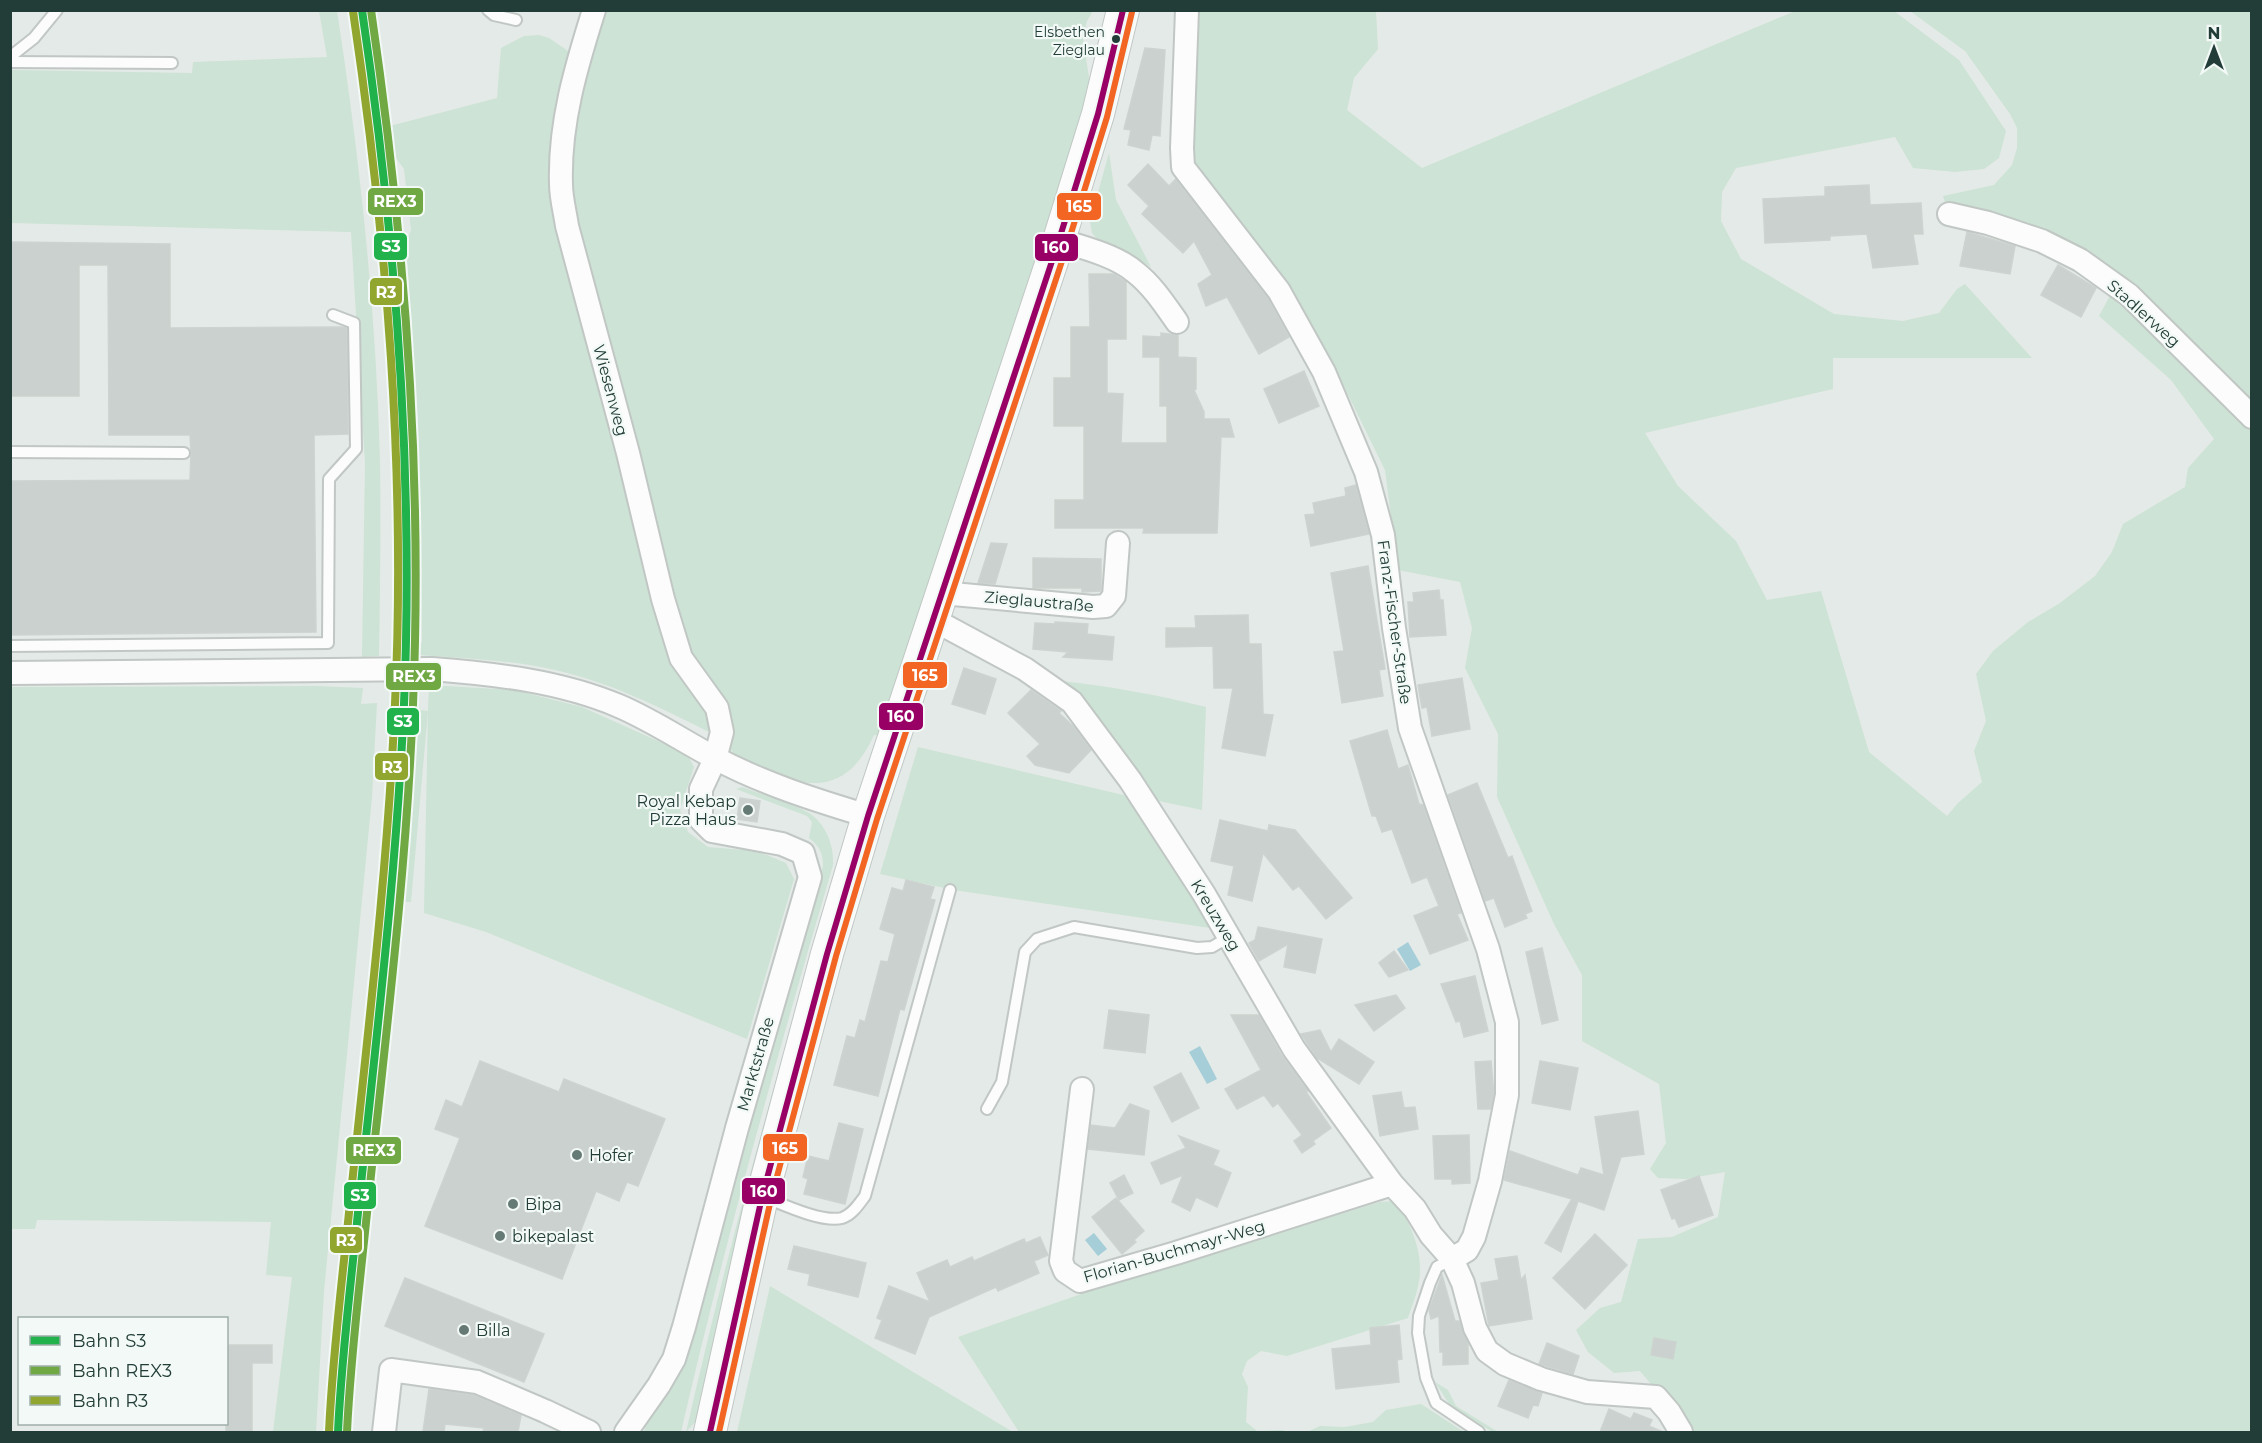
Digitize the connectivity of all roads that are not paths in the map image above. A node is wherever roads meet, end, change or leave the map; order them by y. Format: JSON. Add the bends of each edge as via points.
{"nodes":[{"id":1,"x":57,"y":10,"type":"edge"},
{"id":2,"x":488,"y":10,"type":"edge"},
{"id":3,"x":594,"y":10,"type":"edge"},
{"id":4,"x":1124,"y":10,"type":"edge"},
{"id":5,"x":1187,"y":10,"type":"edge"},
{"id":6,"x":516,"y":20,"type":"dead end"},
{"id":7,"x":10,"y":57,"type":"edge"},
{"id":8,"x":10,"y":62,"type":"edge"},
{"id":9,"x":172,"y":63,"type":"dead end"},
{"id":10,"x":1949,"y":214,"type":"dead end"},
{"id":11,"x":1059,"y":240,"type":"junction"},
{"id":12,"x":333,"y":315,"type":"dead end"},
{"id":13,"x":1177,"y":322,"type":"dead end"},
{"id":14,"x":2252,"y":417,"type":"edge"},
{"id":15,"x":10,"y":452,"type":"edge"},
{"id":16,"x":184,"y":453,"type":"dead end"},
{"id":17,"x":1118,"y":543,"type":"dead end"},
{"id":18,"x":938,"y":606,"type":"junction"},
{"id":19,"x":10,"y":646,"type":"edge"},
{"id":20,"x":10,"y":673,"type":"edge"},
{"id":21,"x":715,"y":759,"type":"junction"},
{"id":22,"x":868,"y":816,"type":"junction"},
{"id":23,"x":950,"y":890,"type":"dead end"},
{"id":24,"x":1229,"y":937,"type":"junction"},
{"id":25,"x":1082,"y":1089,"type":"dead end"},
{"id":26,"x":987,"y":1109,"type":"dead end"},
{"id":27,"x":1392,"y":1184,"type":"junction"},
{"id":28,"x":762,"y":1197,"type":"junction"},
{"id":29,"x":1452,"y":1259,"type":"junction"},
{"id":30,"x":384,"y":1432,"type":"edge"},
{"id":31,"x":589,"y":1432,"type":"edge"},
{"id":32,"x":626,"y":1432,"type":"edge"},
{"id":33,"x":710,"y":1432,"type":"edge"},
{"id":34,"x":1479,"y":1432,"type":"edge"},
{"id":35,"x":1682,"y":1432,"type":"edge"}],
"edges":[{"from":1,"to":7,"type":"lane","via":[[34,38]]},
{"from":2,"to":6,"type":"lane"},
{"from":3,"to":21,"type":"street","name":"Wiesenweg","via":[[568,102],[561,148],[565,216],[663,600],[681,658],[717,708],[722,732]]},
{"from":4,"to":11,"type":"main road","via":[[1098,114]]},
{"from":5,"to":29,"type":"street","name":"Franz-Fischer-Straße","via":[[1183,167],[1279,291],[1324,372],[1366,472],[1383,535],[1410,728],[1488,949],[1507,1022],[1507,1095],[1490,1181],[1474,1237],[1467,1250]]},
{"from":8,"to":9,"type":"lane"},
{"from":10,"to":14,"type":"street","name":"Stadlerweg","via":[[2042,241],[2080,260],[2129,295]]},
{"from":11,"to":13,"type":"street","via":[[1095,251],[1135,271]]},
{"from":11,"to":18,"type":"main road"},
{"from":12,"to":19,"type":"lane","via":[[354,323],[356,449],[329,479],[328,643]]},
{"from":15,"to":16,"type":"lane"},
{"from":17,"to":18,"type":"street","name":"Zieglaustraße","via":[[1114,596],[1106,606]]},
{"from":18,"to":22,"type":"main road"},
{"from":18,"to":24,"type":"street","name":"Kreuzweg","via":[[1072,702],[1130,780]]},
{"from":20,"to":21,"type":"street","via":[[432,669],[499,674],[619,706]]},
{"from":21,"to":22,"type":"street","via":[[788,792]]},
{"from":21,"to":32,"type":"street","name":"Marktstraße","via":[[700,789],[701,820],[712,831],[782,844],[803,853],[810,878],[736,1128],[674,1359]]},
{"from":22,"to":28,"type":"main road"},
{"from":23,"to":28,"type":"lane","via":[[866,1196],[842,1218],[825,1218]]},
{"from":24,"to":26,"type":"lane","via":[[1212,947],[1197,948],[1074,927],[1037,939],[1025,952],[1002,1082]]},
{"from":24,"to":27,"type":"street","name":"Kreuzweg","via":[[1294,1049]]},
{"from":25,"to":27,"type":"street","name":"Florian-Buchmayr-Weg","via":[[1061,1261],[1065,1271],[1080,1281]]},
{"from":27,"to":29,"type":"street","name":"Kreuzweg"},
{"from":28,"to":33,"type":"main road"},
{"from":29,"to":34,"type":"lane","via":[[1437,1268],[1419,1316],[1422,1356],[1436,1403]]},
{"from":29,"to":35,"type":"street","name":"Kreuzweg","via":[[1475,1328],[1487,1351],[1505,1364],[1541,1379],[1587,1392],[1656,1397]]},
{"from":30,"to":31,"type":"street","via":[[391,1370],[477,1382]]}]}
